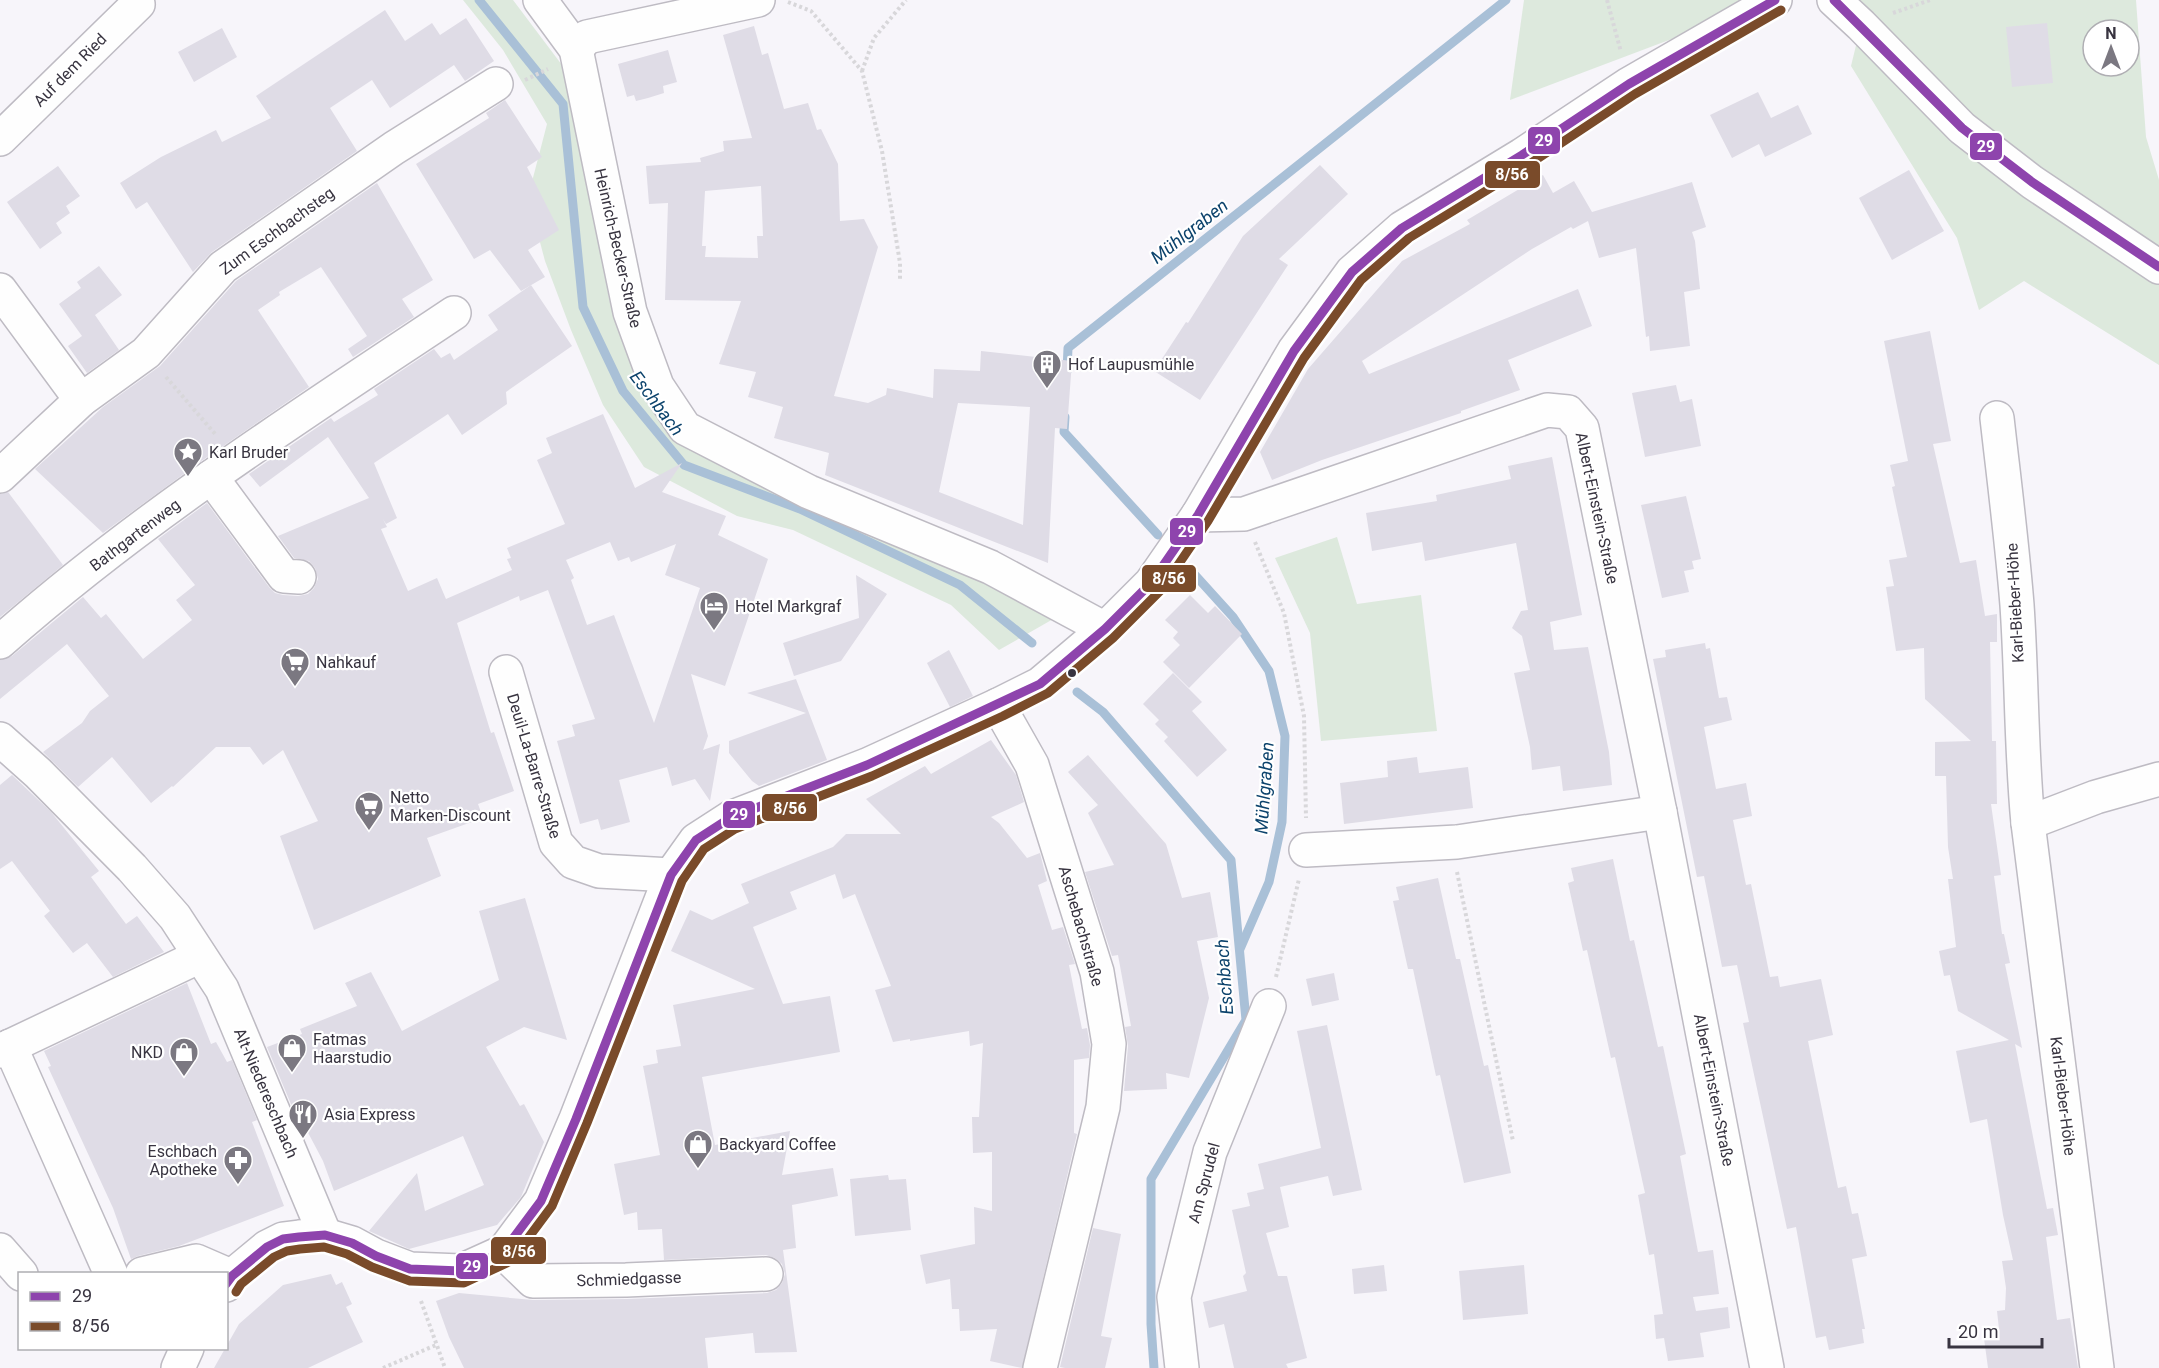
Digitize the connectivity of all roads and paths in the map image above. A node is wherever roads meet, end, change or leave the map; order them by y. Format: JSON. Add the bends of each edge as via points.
{"nodes":[{"id":1,"x":137,"y":0,"type":"edge"},
{"id":2,"x":540,"y":0,"type":"edge"},
{"id":3,"x":758,"y":0,"type":"edge"},
{"id":4,"x":784,"y":0,"type":"edge"},
{"id":5,"x":906,"y":0,"type":"edge"},
{"id":6,"x":1607,"y":0,"type":"edge"},
{"id":7,"x":1775,"y":0,"type":"edge"},
{"id":8,"x":1834,"y":0,"type":"edge"},
{"id":9,"x":576,"y":49,"type":"junction"},
{"id":10,"x":545,"y":71,"type":"dead end"},
{"id":11,"x":862,"y":71,"type":"junction"},
{"id":12,"x":535,"y":76,"type":"dead end"},
{"id":13,"x":496,"y":84,"type":"dead end"},
{"id":14,"x":1629,"y":84,"type":"junction"},
{"id":15,"x":0,"y":139,"type":"edge"},
{"id":16,"x":2159,"y":267,"type":"edge"},
{"id":17,"x":900,"y":281,"type":"dead end"},
{"id":18,"x":0,"y":290,"type":"edge"},
{"id":19,"x":454,"y":313,"type":"dead end"},
{"id":20,"x":147,"y":353,"type":"junction"},
{"id":21,"x":81,"y":400,"type":"junction"},
{"id":22,"x":1997,"y":418,"type":"dead end"},
{"id":23,"x":223,"y":468,"type":"junction"},
{"id":24,"x":0,"y":476,"type":"edge"},
{"id":25,"x":1244,"y":514,"type":"junction"},
{"id":26,"x":1198,"y":515,"type":"junction"},
{"id":27,"x":299,"y":577,"type":"dead end"},
{"id":28,"x":1105,"y":629,"type":"junction"},
{"id":29,"x":0,"y":642,"type":"edge"},
{"id":30,"x":506,"y":672,"type":"dead end"},
{"id":31,"x":998,"y":705,"type":"junction"},
{"id":32,"x":1,"y":741,"type":"edge"},
{"id":33,"x":2159,"y":779,"type":"edge"},
{"id":34,"x":1660,"y":812,"type":"junction"},
{"id":35,"x":2028,"y":824,"type":"junction"},
{"id":36,"x":1457,"y":842,"type":"junction"},
{"id":37,"x":1306,"y":850,"type":"junction"},
{"id":38,"x":671,"y":875,"type":"junction"},
{"id":39,"x":200,"y":956,"type":"junction"},
{"id":40,"x":1269,"y":1006,"type":"joint"},
{"id":41,"x":5,"y":1048,"type":"edge"},
{"id":42,"x":1513,"y":1142,"type":"dead end"},
{"id":43,"x":325,"y":1235,"type":"junction"},
{"id":44,"x":0,"y":1250,"type":"edge"},
{"id":45,"x":503,"y":1252,"type":"junction"},
{"id":46,"x":410,"y":1269,"type":"junction"},
{"id":47,"x":19,"y":1272,"type":"edge"},
{"id":48,"x":110,"y":1272,"type":"edge"},
{"id":49,"x":150,"y":1272,"type":"edge"},
{"id":50,"x":218,"y":1272,"type":"edge"},
{"id":51,"x":766,"y":1274,"type":"dead end"},
{"id":52,"x":228,"y":1277,"type":"edge"},
{"id":53,"x":436,"y":1345,"type":"junction"},
{"id":54,"x":186,"y":1350,"type":"edge"},
{"id":55,"x":178,"y":1368,"type":"edge"},
{"id":56,"x":383,"y":1368,"type":"edge"},
{"id":57,"x":445,"y":1368,"type":"edge"},
{"id":58,"x":1040,"y":1368,"type":"edge"},
{"id":59,"x":1182,"y":1368,"type":"edge"},
{"id":60,"x":1767,"y":1368,"type":"edge"},
{"id":61,"x":2097,"y":1368,"type":"edge"}],
"edges":[{"from":1,"to":15,"type":"street","name":"Auf dem Ried","via":[[138,4]]},
{"from":2,"to":9,"type":"street","name":"Heinrich-Becker-Straße"},
{"from":3,"to":9,"type":"street","via":[[587,37]]},
{"from":4,"to":11,"type":"path","via":[[811,11]]},
{"from":5,"to":11,"type":"path","via":[[874,38]]},
{"from":6,"to":14,"type":"path"},
{"from":7,"to":14,"type":"street"},
{"from":8,"to":16,"type":"street","via":[[1962,128],[2032,182]]},
{"from":9,"to":28,"type":"street","name":"Heinrich-Becker-Straße","via":[[630,312],[657,386],[685,428],[809,492],[990,567]]},
{"from":10,"to":12,"type":"path"},
{"from":11,"to":17,"type":"path","via":[[882,151]]},
{"from":13,"to":20,"type":"street","name":"Zum Eschbachsteg","via":[[394,148],[223,267]]},
{"from":14,"to":26,"type":"street","via":[[1402,228],[1352,272],[1294,351]]},
{"from":18,"to":21,"type":"street"},
{"from":19,"to":23,"type":"street","name":"Bathgartenweg"},
{"from":20,"to":21,"type":"street","name":"Zum Eschbachsteg"},
{"from":20,"to":23,"type":"path"},
{"from":21,"to":24,"type":"street","name":"Zum Eschbachsteg"},
{"from":22,"to":35,"type":"street","name":"Karl-Bieber-Höhe","via":[[2015,587]]},
{"from":23,"to":27,"type":"street","via":[[284,576]]},
{"from":23,"to":29,"type":"street","name":"Bathgartenweg"},
{"from":25,"to":26,"type":"street","name":"Albert-Einstein-Straße"},
{"from":25,"to":34,"type":"street","name":"Albert-Einstein-Straße","via":[[1547,410],[1568,412],[1582,428]]},
{"from":25,"to":37,"type":"path","via":[[1284,613],[1304,716]]},
{"from":26,"to":28,"type":"street","via":[[1151,583]]},
{"from":28,"to":31,"type":"street","via":[[1040,684]]},
{"from":30,"to":38,"type":"street","name":"Deuil-La-Barre-Straße","via":[[556,843],[573,862],[599,871]]},
{"from":31,"to":38,"type":"street","via":[[867,765],[730,818],[696,840]]},
{"from":31,"to":58,"type":"street","name":"Aschebachstraße","via":[[1032,765],[1097,972],[1109,1044],[1103,1107]]},
{"from":32,"to":39,"type":"street","name":"Alt-Niedereschbach","via":[[132,868],[175,917]]},
{"from":33,"to":35,"type":"street","via":[[2096,797]]},
{"from":34,"to":36,"type":"street"},
{"from":34,"to":60,"type":"street","name":"Albert-Einstein-Straße"},
{"from":35,"to":61,"type":"street","name":"Karl-Bieber-Höhe"},
{"from":36,"to":37,"type":"street"},
{"from":36,"to":42,"type":"path","via":[[1457,873]]},
{"from":37,"to":40,"type":"path"},
{"from":38,"to":45,"type":"street","via":[[541,1201]]},
{"from":39,"to":41,"type":"street"},
{"from":39,"to":43,"type":"street","name":"Alt-Niedereschbach","via":[[222,989]]},
{"from":40,"to":59,"type":"street","name":"Am Sprudel","via":[[1210,1152],[1174,1297]]},
{"from":41,"to":48,"type":"street"},
{"from":43,"to":46,"type":"street"},
{"from":43,"to":52,"type":"street","via":[[283,1239]]},
{"from":44,"to":47,"type":"street"},
{"from":45,"to":46,"type":"street","via":[[461,1271]]},
{"from":45,"to":51,"type":"street","name":"Schmiedgasse","via":[[533,1281]]},
{"from":46,"to":53,"type":"path"},
{"from":49,"to":50,"type":"street","via":[[196,1261]]},
{"from":53,"to":56,"type":"path"},
{"from":53,"to":57,"type":"path"},
{"from":54,"to":55,"type":"street"}]}
